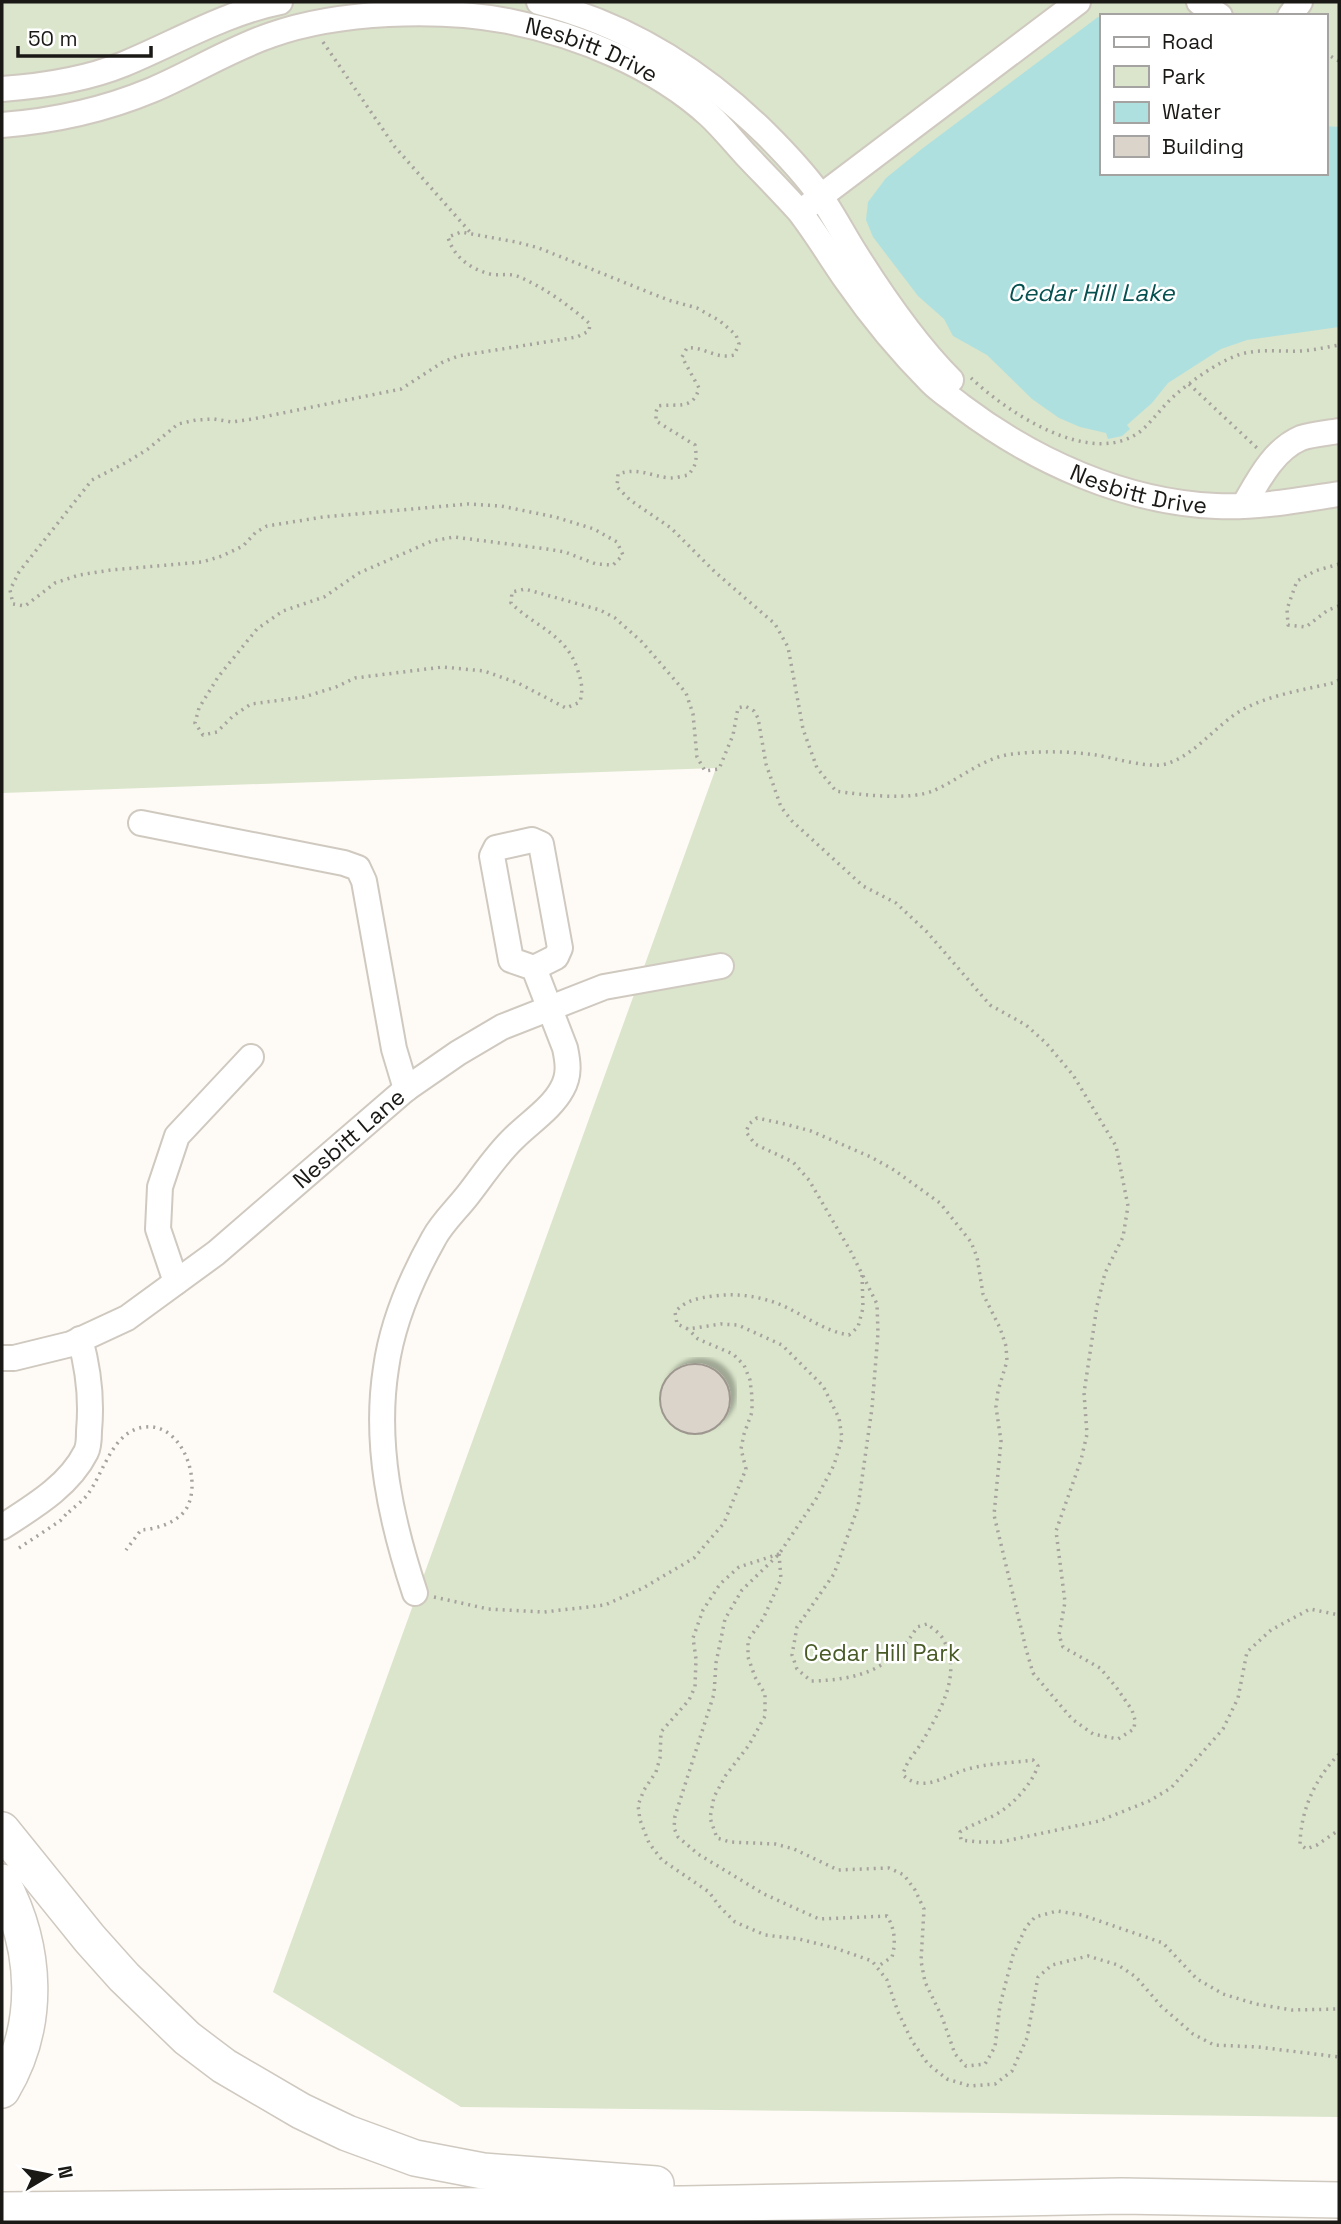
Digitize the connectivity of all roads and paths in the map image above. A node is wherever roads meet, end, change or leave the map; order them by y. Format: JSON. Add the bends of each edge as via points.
{"nodes":[{"id":1,"x":539,"y":2,"type":"edge"},
{"id":2,"x":1078,"y":2,"type":"edge"},
{"id":3,"x":1199,"y":2,"type":"edge"},
{"id":4,"x":265,"y":3,"type":"edge"},
{"id":5,"x":1217,"y":14,"type":"edge"},
{"id":6,"x":312,"y":25,"type":"junction"},
{"id":7,"x":270,"y":35,"type":"junction"},
{"id":8,"x":2,"y":89,"type":"edge"},
{"id":9,"x":2,"y":125,"type":"edge"},
{"id":10,"x":821,"y":196,"type":"junction"},
{"id":11,"x":800,"y":212,"type":"junction"},
{"id":12,"x":472,"y":233,"type":"junction"},
{"id":13,"x":1339,"y":345,"type":"edge"},
{"id":14,"x":962,"y":369,"type":"dead end"},
{"id":15,"x":1189,"y":384,"type":"junction"},
{"id":16,"x":1339,"y":430,"type":"edge"},
{"id":17,"x":1039,"y":455,"type":"junction"},
{"id":18,"x":1272,"y":461,"type":"junction"},
{"id":19,"x":1339,"y":494,"type":"edge"},
{"id":20,"x":1244,"y":505,"type":"junction"},
{"id":21,"x":1339,"y":564,"type":"edge"},
{"id":22,"x":1339,"y":606,"type":"edge"},
{"id":23,"x":1339,"y":680,"type":"edge"},
{"id":24,"x":141,"y":823,"type":"dead end"},
{"id":25,"x":721,"y":966,"type":"dead end"},
{"id":26,"x":534,"y":968,"type":"junction"},
{"id":27,"x":549,"y":1008,"type":"junction"},
{"id":28,"x":251,"y":1057,"type":"dead end"},
{"id":29,"x":406,"y":1089,"type":"junction"},
{"id":30,"x":862,"y":1272,"type":"junction"},
{"id":31,"x":176,"y":1282,"type":"junction"},
{"id":32,"x":688,"y":1329,"type":"junction"},
{"id":33,"x":80,"y":1339,"type":"junction"},
{"id":34,"x":2,"y":1358,"type":"edge"},
{"id":35,"x":69,"y":1512,"type":"dead end"},
{"id":36,"x":2,"y":1527,"type":"edge"},
{"id":37,"x":127,"y":1550,"type":"dead end"},
{"id":38,"x":779,"y":1553,"type":"junction"},
{"id":39,"x":415,"y":1593,"type":"joint"},
{"id":40,"x":1339,"y":1615,"type":"edge"},
{"id":41,"x":1339,"y":1754,"type":"edge"},
{"id":42,"x":2,"y":1830,"type":"edge"},
{"id":43,"x":1339,"y":1830,"type":"edge"},
{"id":44,"x":2,"y":1882,"type":"edge"},
{"id":45,"x":877,"y":1967,"type":"junction"},
{"id":46,"x":1339,"y":2009,"type":"edge"},
{"id":47,"x":1339,"y":2057,"type":"edge"},
{"id":48,"x":2,"y":2090,"type":"edge"},
{"id":49,"x":1339,"y":2200,"type":"edge"},
{"id":50,"x":893,"y":2201,"type":"junction"},
{"id":51,"x":2,"y":2210,"type":"edge"}],
"edges":[{"from":1,"to":10,"type":"street","name":"Nesbitt Drive","via":[[633,35],[691,70],[743,112]]},
{"from":2,"to":10,"type":"street"},
{"from":3,"to":5,"type":"street"},
{"from":4,"to":7,"type":"street"},
{"from":4,"to":8,"type":"street","via":[[122,65],[91,75]]},
{"from":6,"to":7,"type":"street","name":"Nesbitt Drive"},
{"from":6,"to":11,"type":"street","name":"Nesbitt Drive","via":[[393,14],[462,15],[509,21],[587,44],[650,74],[710,116]]},
{"from":6,"to":12,"type":"path","via":[[395,146]]},
{"from":7,"to":9,"type":"street","name":"Nesbitt Drive","via":[[131,98],[71,115]]},
{"from":10,"to":11,"type":"street"},
{"from":10,"to":17,"type":"street","name":"Nesbitt Drive","via":[[853,249],[939,367],[971,401]]},
{"from":11,"to":17,"type":"street","name":"Nesbitt Drive","via":[[870,312],[934,386],[989,428]]},
{"from":12,"to":23,"type":"path","via":[[538,248],[697,308],[736,335],[739,345],[734,355],[724,358],[698,346],[687,348],[682,357],[699,388],[697,398],[687,405],[658,406],[656,412],[656,421],[695,445],[695,468],[688,475],[671,478],[628,471],[618,474],[617,487],[671,528],[775,624],[788,647],[803,729],[817,768],[836,791],[865,796],[933,792],[982,762],[1010,755],[1065,751],[1167,765],[1242,710]]},
{"from":12,"to":30,"type":"path","via":[[448,237],[451,250],[463,262],[530,283],[578,313],[590,324],[589,331],[577,337],[458,356],[401,389],[253,419],[178,424],[127,463],[92,480],[19,572],[10,590],[13,604],[25,606],[55,583],[79,576],[202,562],[243,546],[267,526],[323,517],[468,504],[501,506],[594,529],[617,542],[623,555],[614,565],[535,547],[454,537],[432,541],[359,573],[324,597],[283,611],[257,629],[218,677],[195,723],[203,735],[217,732],[251,704],[304,697],[355,678],[443,667],[484,671],[566,708],[580,702],[583,688],[574,657],[559,638],[511,603],[512,593],[525,589],[600,610],[642,642],[686,694],[697,757],[705,771],[719,769],[738,708],[754,711],[766,764],[781,807],[792,821],[863,886],[897,903],[990,1005],[1026,1025],[1046,1043],[1073,1075],[1116,1146],[1128,1206],[1123,1237],[1105,1273],[1097,1306],[1084,1394],[1087,1434],[1056,1531],[1065,1602],[1059,1634],[1063,1647],[1100,1668],[1116,1687],[1135,1720],[1125,1736],[1093,1734],[1072,1719],[1033,1673],[994,1516],[1001,1441],[996,1408],[1007,1362],[1006,1346],[983,1294],[971,1242],[940,1203],[871,1157],[786,1124],[757,1118],[748,1124],[746,1132],[754,1144],[793,1162],[809,1180]]},
{"from":13,"to":15,"type":"path","via":[[1238,355]]},
{"from":14,"to":15,"type":"path","via":[[999,401],[1042,428],[1097,443],[1130,438]]},
{"from":15,"to":18,"type":"path"},
{"from":16,"to":18,"type":"street","via":[[1301,438]]},
{"from":17,"to":20,"type":"street","name":"Nesbitt Drive","via":[[1098,482],[1158,499]]},
{"from":18,"to":20,"type":"street"},
{"from":19,"to":20,"type":"street","name":"Nesbitt Drive"},
{"from":21,"to":22,"type":"path","via":[[1297,581],[1287,609],[1288,625],[1307,627]]},
{"from":24,"to":29,"type":"street","via":[[358,868]]},
{"from":25,"to":27,"type":"street","name":"Nesbitt Lane","via":[[604,987]]},
{"from":26,"to":26,"type":"street","via":[[556,957],[559,948],[541,844],[533,840],[496,848],[492,856],[511,960]]},
{"from":26,"to":27,"type":"street"},
{"from":27,"to":29,"type":"street","name":"Nesbitt Lane","via":[[502,1027]]},
{"from":27,"to":39,"type":"street","via":[[565,1048],[568,1077],[561,1091],[512,1140],[436,1235],[393,1334],[383,1401],[384,1457],[390,1509]]},
{"from":28,"to":31,"type":"street","via":[[177,1136],[160,1187],[158,1229]]},
{"from":29,"to":31,"type":"street","name":"Nesbitt Lane"},
{"from":30,"to":32,"type":"path","via":[[863,1308],[858,1327],[849,1335],[781,1305],[727,1294],[684,1302],[676,1312],[677,1324]]},
{"from":30,"to":40,"type":"path","via":[[877,1304],[878,1333],[873,1408],[858,1507],[834,1574],[797,1627],[792,1655],[797,1669],[811,1681],[841,1680],[871,1671],[908,1642],[917,1627],[927,1624],[942,1637],[951,1660],[951,1684],[903,1775],[919,1783],[968,1769],[1033,1760],[1038,1766],[1026,1788],[996,1814],[960,1832],[961,1840],[1001,1842],[1099,1821],[1171,1788],[1223,1729],[1243,1682],[1247,1652],[1271,1630],[1310,1609]]},
{"from":31,"to":33,"type":"street","name":"Nesbitt Lane","via":[[127,1318]]},
{"from":32,"to":38,"type":"path","via":[[738,1325],[782,1345],[823,1386],[839,1419],[842,1438],[834,1465]]},
{"from":32,"to":39,"type":"path","via":[[744,1365],[752,1412],[741,1449],[746,1469],[724,1523],[694,1558],[605,1605],[544,1612],[488,1609]]},
{"from":33,"to":34,"type":"street","name":"Nesbitt Lane"},
{"from":33,"to":36,"type":"street","via":[[92,1409],[88,1450],[69,1477]]},
{"from":35,"to":37,"type":"path","via":[[86,1497],[124,1436],[146,1426],[170,1434],[181,1444],[190,1469],[190,1503],[168,1523],[141,1530]]},
{"from":38,"to":45,"type":"path","via":[[742,1590],[725,1619],[714,1694],[674,1828],[678,1837],[721,1869],[818,1919],[887,1916],[896,1945],[892,1957]]},
{"from":38,"to":45,"type":"path","via":[[738,1567],[719,1584],[704,1610],[693,1638],[695,1687],[661,1732],[656,1772],[638,1805],[640,1820],[662,1860],[709,1892],[735,1922],[765,1935],[835,1948]]},
{"from":38,"to":46,"type":"path","via":[[781,1579],[748,1640],[748,1657],[765,1694],[765,1716],[714,1797],[710,1818],[717,1838],[794,1849],[838,1870],[889,1868],[904,1875],[924,1909],[921,1961],[925,1982],[955,2054],[966,2066],[985,2064],[995,2048],[1003,1993],[1026,1927],[1035,1916],[1057,1911],[1164,1943],[1197,1979],[1223,1994],[1292,2010]]},
{"from":41,"to":43,"type":"path","via":[[1319,1776],[1300,1844],[1306,1849]]},
{"from":42,"to":50,"type":"highway","via":[[90,1939],[187,2038],[255,2085],[347,2133],[415,2158],[483,2171]]},
{"from":44,"to":48,"type":"highway","via":[[14,1904],[30,1971],[30,2010],[20,2054]]},
{"from":45,"to":47,"type":"path","via":[[928,2064],[947,2079],[970,2086],[995,2084],[1012,2071],[1027,2038],[1038,1977],[1052,1965],[1088,1956],[1118,1965],[1136,1977],[1193,2034],[1214,2045]]},
{"from":49,"to":50,"type":"highway","via":[[1122,2196]]},
{"from":50,"to":51,"type":"highway"}]}
